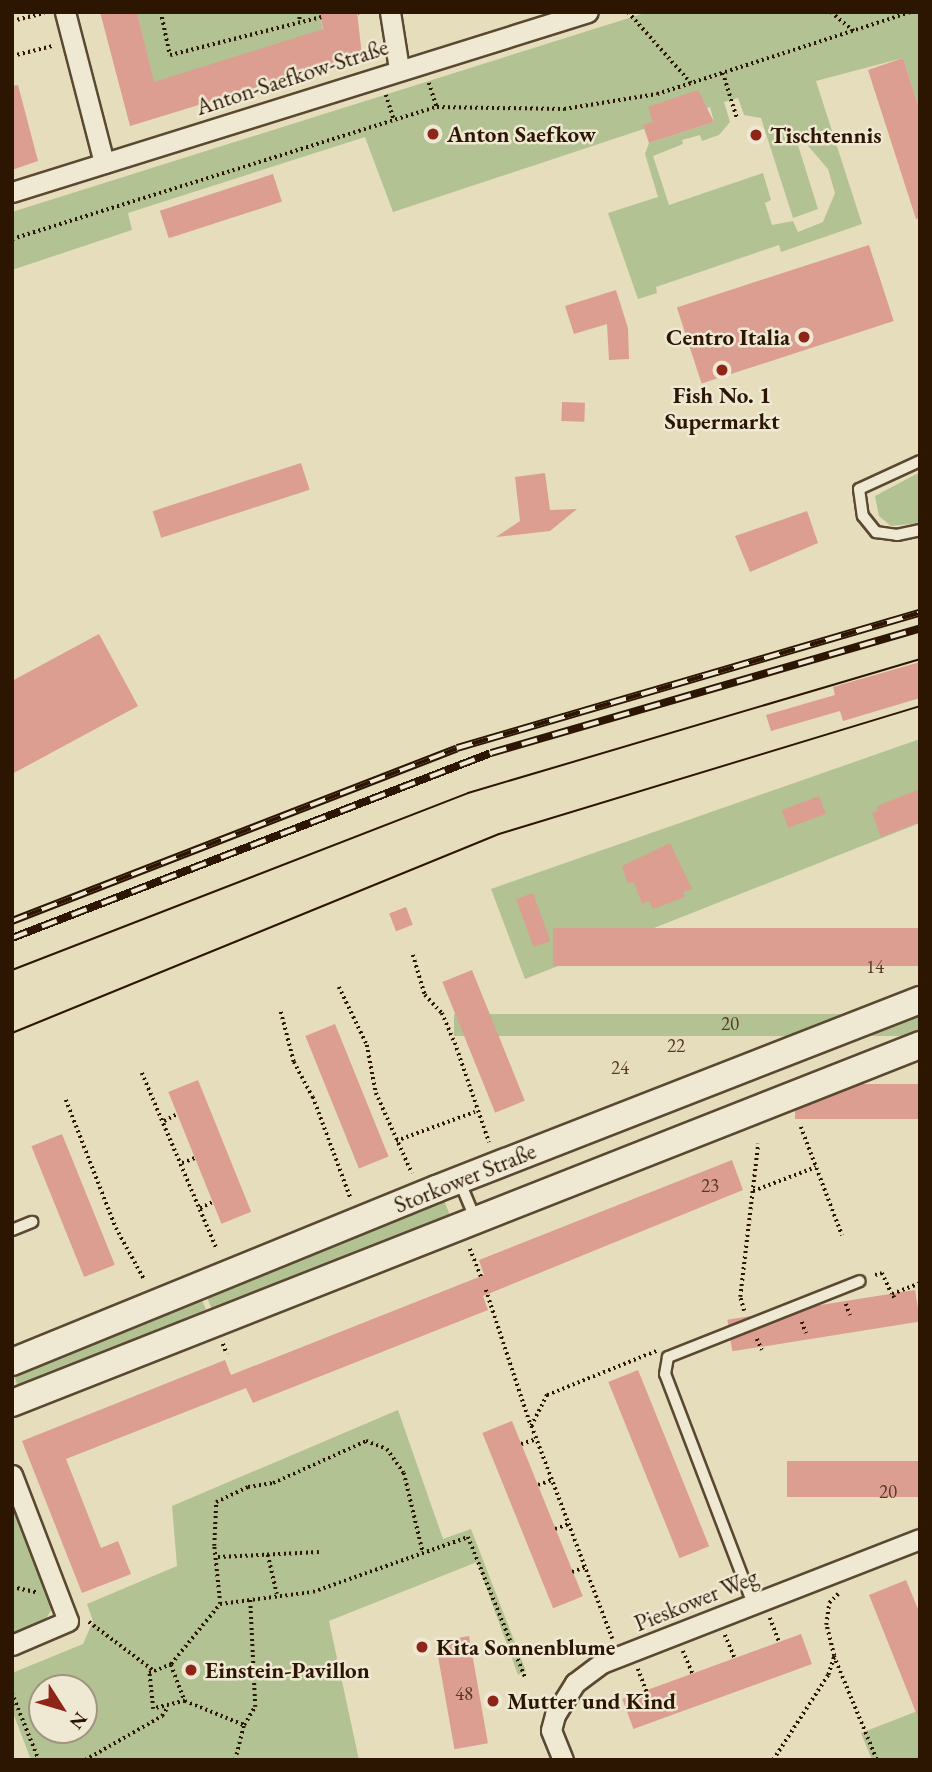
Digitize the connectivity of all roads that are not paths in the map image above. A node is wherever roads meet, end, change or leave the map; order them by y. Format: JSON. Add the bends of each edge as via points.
{"nodes":[{"id":1,"x":65,"y":12,"type":"edge"},
{"id":2,"x":390,"y":12,"type":"edge"},
{"id":3,"x":588,"y":12,"type":"edge"},
{"id":4,"x":399,"y":69,"type":"junction"},
{"id":5,"x":104,"y":163,"type":"junction"},
{"id":6,"x":12,"y":192,"type":"edge"},
{"id":7,"x":920,"y":461,"type":"edge"},
{"id":8,"x":920,"y":530,"type":"edge"},
{"id":9,"x":920,"y":1000,"type":"edge"},
{"id":10,"x":920,"y":1045,"type":"edge"},
{"id":11,"x":459,"y":1180,"type":"junction"},
{"id":12,"x":476,"y":1220,"type":"junction"},
{"id":13,"x":32,"y":1222,"type":"dead end"},
{"id":14,"x":12,"y":1230,"type":"edge"},
{"id":15,"x":860,"y":1281,"type":"road end"},
{"id":16,"x":12,"y":1362,"type":"edge"},
{"id":17,"x":12,"y":1403,"type":"edge"},
{"id":18,"x":12,"y":1475,"type":"edge"},
{"id":19,"x":920,"y":1539,"type":"edge"},
{"id":20,"x":753,"y":1604,"type":"junction"},
{"id":21,"x":12,"y":1645,"type":"edge"},
{"id":22,"x":563,"y":1760,"type":"edge"}],
"edges":[{"from":1,"to":5,"type":"street"},
{"from":2,"to":4,"type":"street"},
{"from":3,"to":4,"type":"street","name":"Anton-Saefkow-Straße"},
{"from":4,"to":5,"type":"street","name":"Anton-Saefkow-Straße"},
{"from":5,"to":6,"type":"street","name":"Anton-Saefkow-Straße"},
{"from":7,"to":8,"type":"lane","via":[[859,489],[863,516],[876,532],[897,535]]},
{"from":9,"to":11,"type":"street","name":"Storkower Straße"},
{"from":10,"to":12,"type":"street","name":"Storkower Straße"},
{"from":11,"to":12,"type":"lane"},
{"from":11,"to":16,"type":"street","name":"Storkower Straße"},
{"from":12,"to":17,"type":"street","name":"Storkower Straße"},
{"from":13,"to":14,"type":"lane"},
{"from":15,"to":20,"type":"lane","via":[[668,1357],[665,1374]]},
{"from":18,"to":21,"type":"street","via":[[78,1621]]},
{"from":19,"to":20,"type":"street","name":"Pieskower Weg"},
{"from":20,"to":22,"type":"street","name":"Pieskower Weg","via":[[618,1657],[575,1683],[551,1730]]}]}
